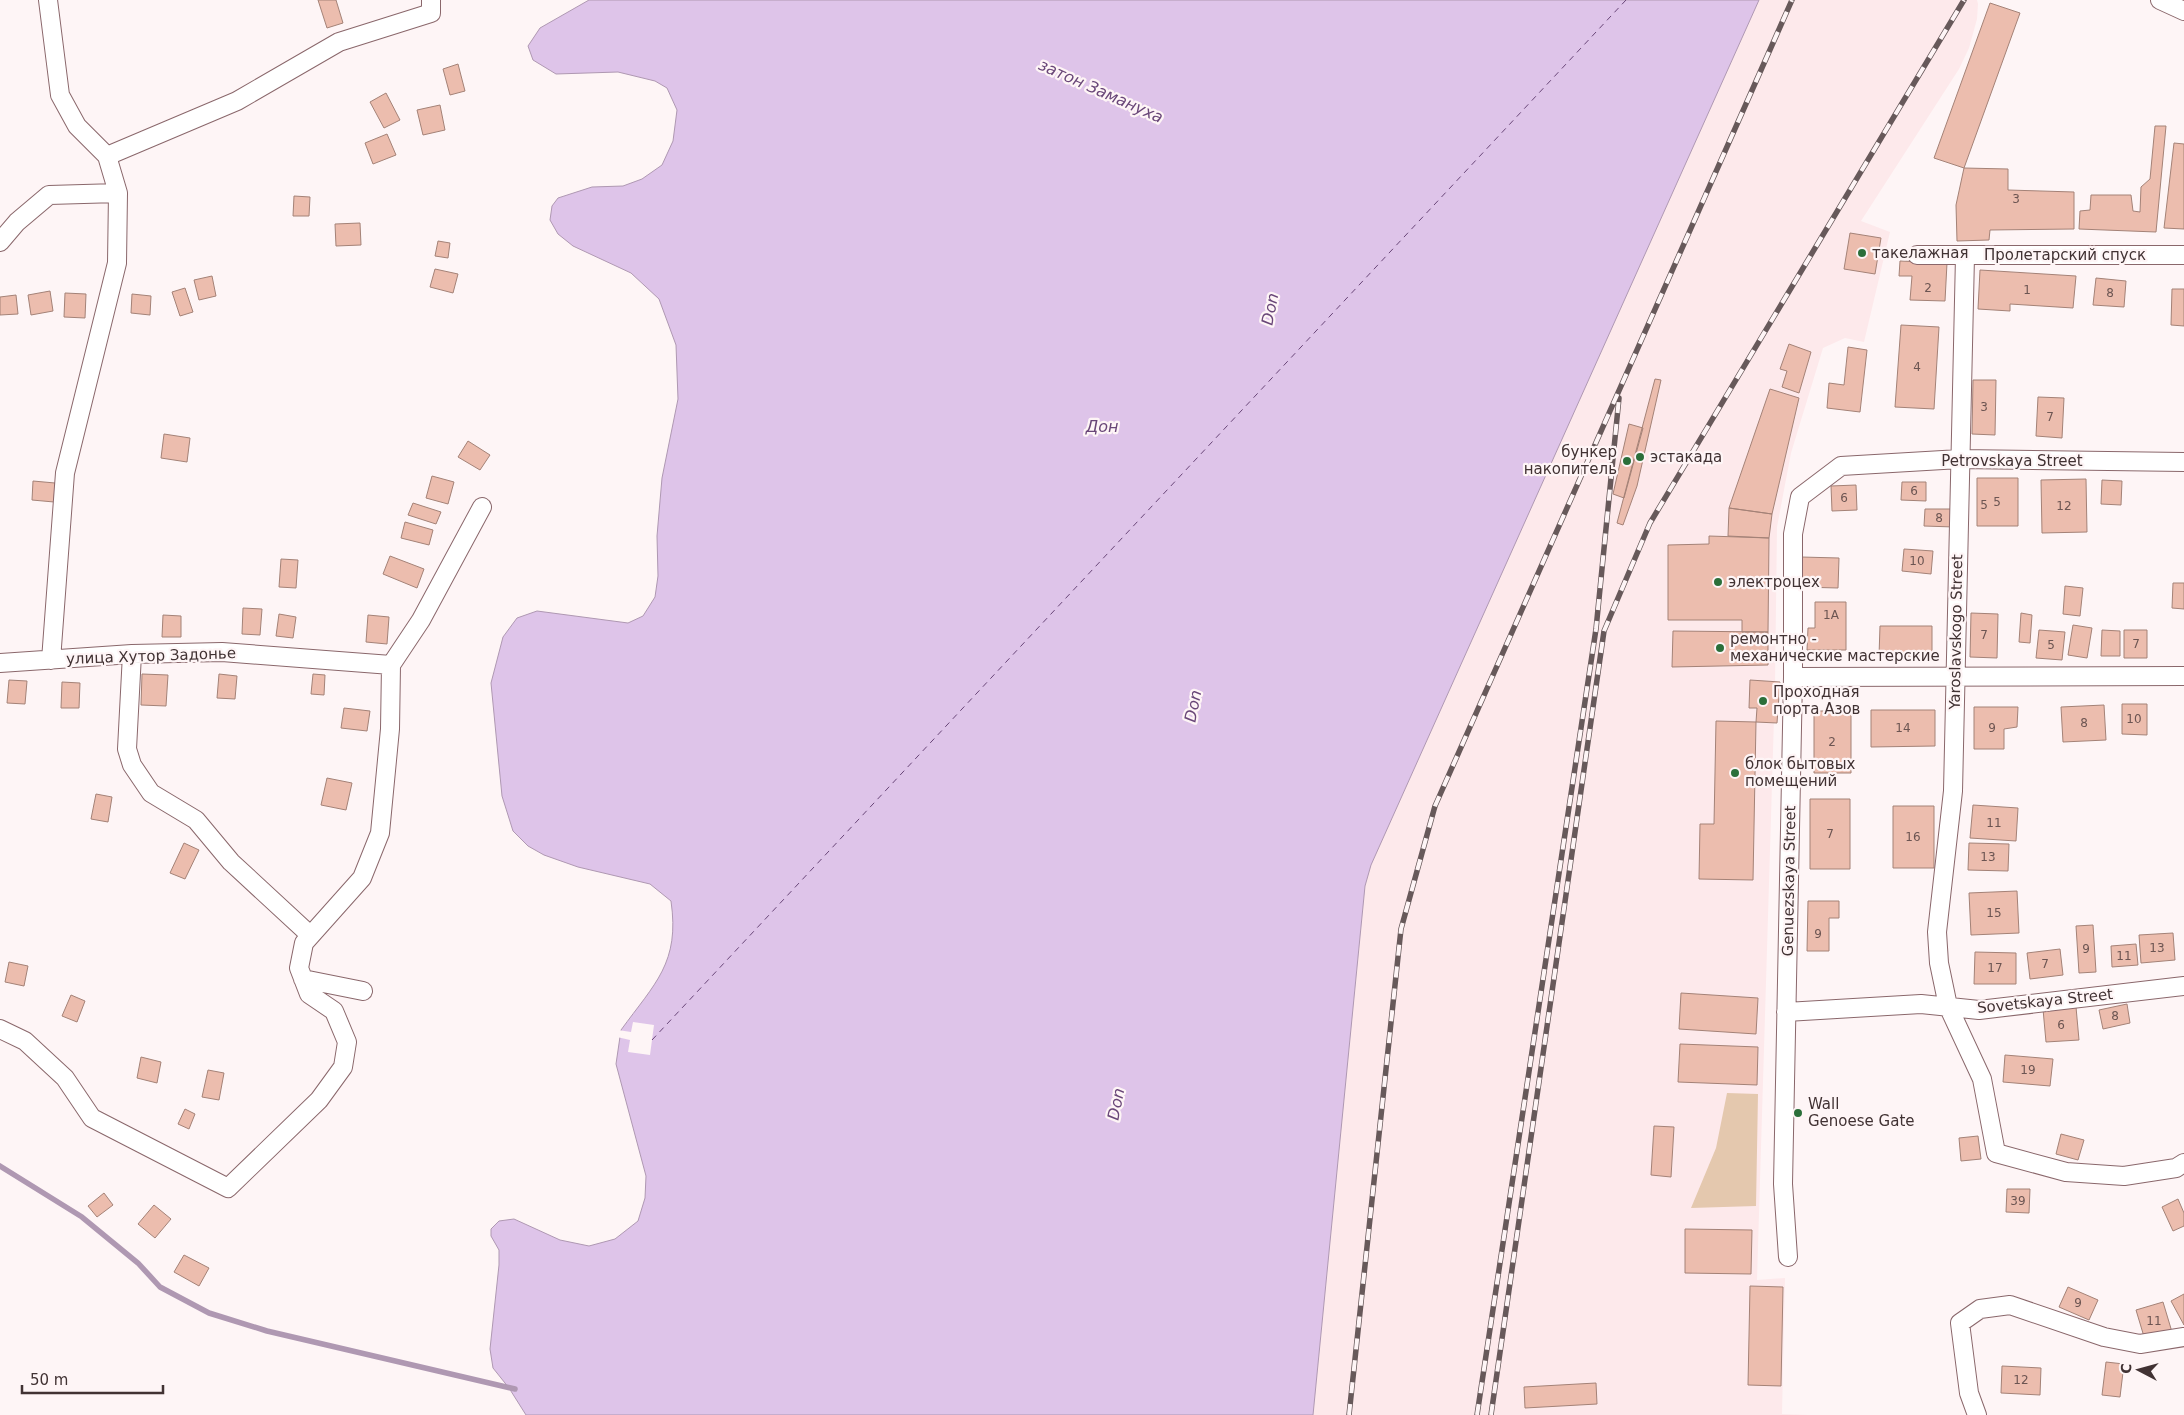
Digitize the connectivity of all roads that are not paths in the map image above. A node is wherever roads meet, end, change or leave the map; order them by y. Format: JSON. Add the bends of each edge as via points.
{"nodes":[{"id":1,"x":48,"y":0,"type":"edge"},
{"id":2,"x":431,"y":0,"type":"edge"},
{"id":3,"x":2160,"y":0,"type":"edge"},
{"id":4,"x":2184,"y":11,"type":"edge"},
{"id":5,"x":108,"y":156,"type":"junction"},
{"id":6,"x":118,"y":193,"type":"junction"},
{"id":7,"x":0,"y":242,"type":"edge"},
{"id":8,"x":1917,"y":255,"type":"dead end"},
{"id":9,"x":2184,"y":255,"type":"edge"},
{"id":10,"x":1965,"y":256,"type":"junction"},
{"id":11,"x":1960,"y":459,"type":"junction"},
{"id":12,"x":2184,"y":462,"type":"edge"},
{"id":13,"x":1841,"y":466,"type":"joint"},
{"id":14,"x":482,"y":507,"type":"dead end"},
{"id":15,"x":132,"y":654,"type":"junction"},
{"id":16,"x":51,"y":660,"type":"junction"},
{"id":17,"x":0,"y":663,"type":"edge"},
{"id":18,"x":392,"y":665,"type":"junction"},
{"id":19,"x":1793,"y":676,"type":"junction"},
{"id":20,"x":2184,"y":676,"type":"edge"},
{"id":21,"x":1956,"y":677,"type":"junction"},
{"id":22,"x":310,"y":935,"type":"junction"},
{"id":23,"x":303,"y":979,"type":"junction"},
{"id":24,"x":2184,"y":986,"type":"edge"},
{"id":25,"x":363,"y":991,"type":"dead end"},
{"id":26,"x":1948,"y":1006,"type":"junction"},
{"id":27,"x":1786,"y":1012,"type":"junction"},
{"id":28,"x":0,"y":1029,"type":"edge"},
{"id":29,"x":2184,"y":1163,"type":"edge"},
{"id":30,"x":1788,"y":1257,"type":"dead end"},
{"id":31,"x":2184,"y":1337,"type":"edge"},
{"id":32,"x":1977,"y":1415,"type":"edge"}],
"edges":[{"from":1,"to":5,"type":"street","via":[[60,95],[77,126]]},
{"from":2,"to":5,"type":"street","via":[[431,13],[339,42],[237,101]]},
{"from":3,"to":4,"type":"street"},
{"from":5,"to":6,"type":"street"},
{"from":6,"to":7,"type":"street","via":[[49,195],[17,222]]},
{"from":6,"to":16,"type":"street","via":[[117,263],[65,473]]},
{"from":8,"to":10,"type":"street","name":"Пролетарский спуск"},
{"from":9,"to":10,"type":"street","name":"Пролетарский спуск"},
{"from":10,"to":11,"type":"street","name":"Yaroslavskogo Street"},
{"from":11,"to":12,"type":"street","name":"Petrovskaya Street"},
{"from":11,"to":13,"type":"street","name":"Petrovskaya Street"},
{"from":11,"to":21,"type":"street","name":"Yaroslavskogo Street"},
{"from":13,"to":19,"type":"street","name":"Genuezskaya Street","via":[[1800,497],[1793,534]]},
{"from":14,"to":18,"type":"street","via":[[422,620]]},
{"from":15,"to":16,"type":"street","name":"улица Хутор Задонье"},
{"from":15,"to":18,"type":"street","name":"улица Хутор Задонье","via":[[222,652]]},
{"from":15,"to":22,"type":"street","via":[[127,749],[132,765],[151,792],[196,820],[231,862]]},
{"from":16,"to":17,"type":"street","name":"улица Хутор Задонье"},
{"from":18,"to":22,"type":"street","via":[[390,729],[380,834],[362,878]]},
{"from":19,"to":21,"type":"street"},
{"from":19,"to":27,"type":"street","name":"Genuezskaya Street"},
{"from":20,"to":21,"type":"street"},
{"from":21,"to":26,"type":"street","name":"Yaroslavskogo Street","via":[[1953,791],[1936,932]]},
{"from":22,"to":23,"type":"street","via":[[304,943],[299,968]]},
{"from":23,"to":25,"type":"street"},
{"from":23,"to":28,"type":"street","via":[[309,994],[334,1012],[347,1042],[343,1067],[319,1100],[228,1188],[92,1118],[65,1078],[26,1041]]},
{"from":24,"to":26,"type":"street","name":"Sovetskaya Street","via":[[1979,1010]]},
{"from":26,"to":27,"type":"street","name":"Sovetskaya Street","via":[[1921,1004]]},
{"from":26,"to":29,"type":"street","name":"Yaroslavskogo Street","via":[[1982,1079],[1996,1153],[2066,1172],[2114,1175],[2176,1168]]},
{"from":27,"to":30,"type":"street","name":"Genuezskaya Street","via":[[1783,1184]]},
{"from":31,"to":32,"type":"street","via":[[2140,1344],[2104,1337],[2010,1306],[1980,1309],[1960,1323],[1969,1393]]}]}
